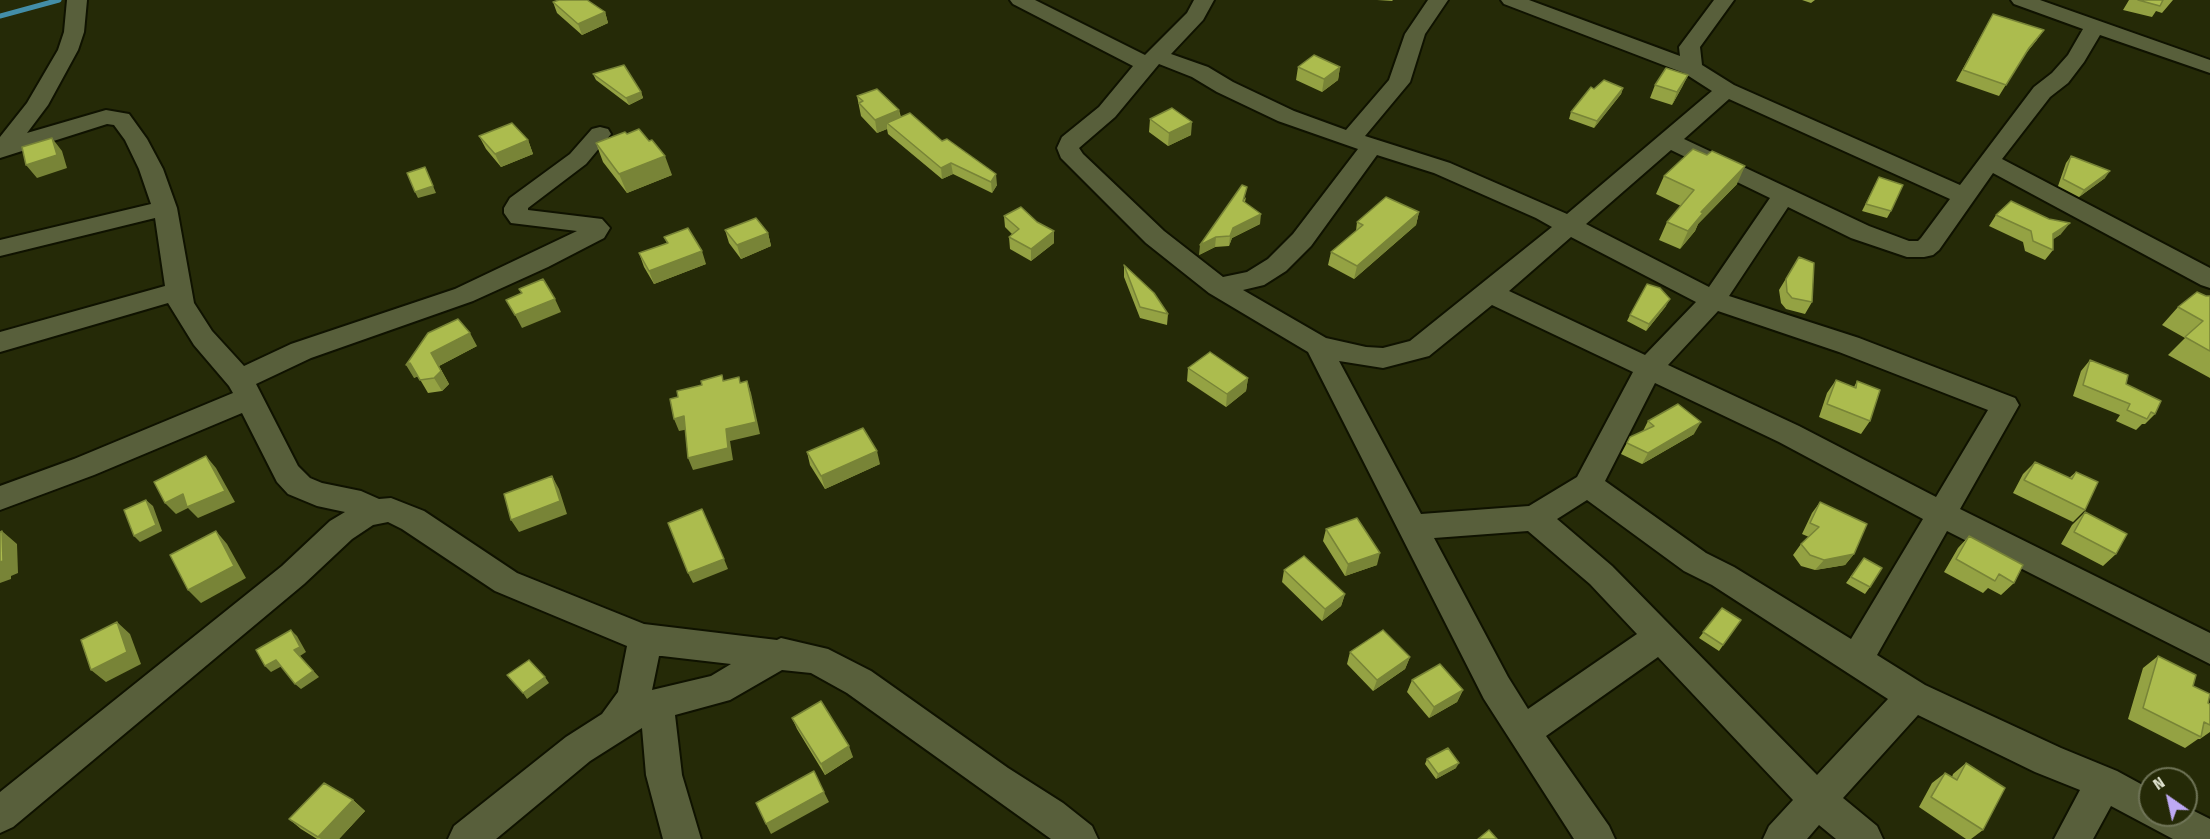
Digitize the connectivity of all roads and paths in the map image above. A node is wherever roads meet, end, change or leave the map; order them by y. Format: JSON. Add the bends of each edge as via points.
{"nodes":[{"id":1,"x":1020,"y":0,"type":"edge"},
{"id":2,"x":1204,"y":0,"type":"edge"},
{"id":3,"x":1437,"y":0,"type":"edge"},
{"id":4,"x":1511,"y":0,"type":"edge"},
{"id":5,"x":1724,"y":0,"type":"edge"},
{"id":6,"x":2024,"y":0,"type":"edge"},
{"id":7,"x":77,"y":8,"type":"edge"},
{"id":8,"x":2096,"y":25,"type":"junction"},
{"id":9,"x":1151,"y":60,"type":"junction"},
{"id":10,"x":2210,"y":67,"type":"edge"},
{"id":11,"x":1692,"y":68,"type":"junction"},
{"id":12,"x":1726,"y":90,"type":"junction"},
{"id":13,"x":600,"y":134,"type":"dead end"},
{"id":14,"x":1670,"y":140,"type":"junction"},
{"id":15,"x":1361,"y":142,"type":"junction"},
{"id":16,"x":3,"y":150,"type":"edge"},
{"id":17,"x":1990,"y":162,"type":"junction"},
{"id":18,"x":1784,"y":195,"type":"junction"},
{"id":19,"x":1965,"y":196,"type":"junction"},
{"id":20,"x":165,"y":208,"type":"junction"},
{"id":21,"x":1569,"y":226,"type":"junction"},
{"id":22,"x":0,"y":248,"type":"edge"},
{"id":23,"x":2210,"y":279,"type":"edge"},
{"id":24,"x":1218,"y":287,"type":"junction"},
{"id":25,"x":179,"y":291,"type":"junction"},
{"id":26,"x":1491,"y":293,"type":"junction"},
{"id":27,"x":1713,"y":300,"type":"junction"},
{"id":28,"x":0,"y":342,"type":"edge"},
{"id":29,"x":1318,"y":346,"type":"junction"},
{"id":30,"x":1648,"y":369,"type":"junction"},
{"id":31,"x":245,"y":389,"type":"junction"},
{"id":32,"x":1588,"y":485,"type":"junction"},
{"id":33,"x":0,"y":498,"type":"edge"},
{"id":34,"x":374,"y":511,"type":"junction"},
{"id":35,"x":1941,"y":514,"type":"junction"},
{"id":36,"x":1534,"y":518,"type":"junction"},
{"id":37,"x":1412,"y":527,"type":"junction"},
{"id":38,"x":1661,"y":636,"type":"junction"},
{"id":39,"x":644,"y":638,"type":"junction"},
{"id":40,"x":2210,"y":649,"type":"edge"},
{"id":41,"x":781,"y":653,"type":"junction"},
{"id":42,"x":1856,"y":661,"type":"junction"},
{"id":43,"x":1913,"y":696,"type":"junction"},
{"id":44,"x":657,"y":705,"type":"junction"},
{"id":45,"x":611,"y":727,"type":"junction"},
{"id":46,"x":1523,"y":732,"type":"junction"},
{"id":47,"x":2104,"y":783,"type":"junction"},
{"id":48,"x":1816,"y":799,"type":"junction"},
{"id":49,"x":2138,"y":801,"type":"edge"},
{"id":50,"x":0,"y":814,"type":"edge"},
{"id":51,"x":2188,"y":827,"type":"edge"},
{"id":52,"x":2210,"y":838,"type":"edge"},
{"id":53,"x":467,"y":839,"type":"edge"},
{"id":54,"x":682,"y":839,"type":"edge"},
{"id":55,"x":1079,"y":839,"type":"edge"},
{"id":56,"x":1596,"y":839,"type":"edge"},
{"id":57,"x":1782,"y":839,"type":"edge"},
{"id":58,"x":1864,"y":839,"type":"edge"},
{"id":59,"x":2073,"y":839,"type":"edge"}],
"edges":[{"from":1,"to":9,"type":"street"},
{"from":2,"to":9,"type":"street","via":[[1196,16]]},
{"from":3,"to":15,"type":"street","via":[[1415,34],[1399,82]]},
{"from":4,"to":11,"type":"street"},
{"from":5,"to":11,"type":"street","via":[[1689,47]]},
{"from":6,"to":8,"type":"street"},
{"from":7,"to":16,"type":"street","via":[[68,50],[54,78]]},
{"from":8,"to":10,"type":"street"},
{"from":8,"to":17,"type":"street","via":[[2077,58],[2042,92]]},
{"from":9,"to":15,"type":"street","via":[[1200,72],[1286,116]]},
{"from":9,"to":24,"type":"street","via":[[1112,107],[1068,148],[1073,158],[1155,237]]},
{"from":11,"to":12,"type":"street"},
{"from":12,"to":14,"type":"street"},
{"from":12,"to":19,"type":"street"},
{"from":13,"to":31,"type":"street","via":[[578,159],[516,208],[520,217],[593,225],[598,228],[595,232],[464,295],[300,351]]},
{"from":14,"to":18,"type":"street"},
{"from":14,"to":21,"type":"street"},
{"from":15,"to":21,"type":"street","via":[[1442,168]]},
{"from":15,"to":24,"type":"street","via":[[1302,240],[1277,265],[1255,279]]},
{"from":16,"to":20,"type":"street","via":[[106,117],[121,119],[151,169]]},
{"from":17,"to":19,"type":"street"},
{"from":17,"to":23,"type":"street"},
{"from":18,"to":19,"type":"street","via":[[1860,232],[1915,250],[1930,244]]},
{"from":18,"to":27,"type":"street"},
{"from":20,"to":22,"type":"street"},
{"from":20,"to":25,"type":"street"},
{"from":21,"to":26,"type":"street"},
{"from":21,"to":27,"type":"street"},
{"from":24,"to":29,"type":"street"},
{"from":25,"to":28,"type":"street"},
{"from":25,"to":31,"type":"street","via":[[191,321]]},
{"from":26,"to":29,"type":"street","via":[[1411,352],[1366,357]]},
{"from":26,"to":30,"type":"street"},
{"from":27,"to":30,"type":"street"},
{"from":27,"to":35,"type":"street","via":[[1849,345],[2004,405]]},
{"from":29,"to":37,"type":"street"},
{"from":30,"to":32,"type":"street"},
{"from":30,"to":35,"type":"street","via":[[1789,434]]},
{"from":31,"to":33,"type":"street","via":[[84,467]]},
{"from":31,"to":34,"type":"street","via":[[288,474],[299,486],[361,503]]},
{"from":32,"to":36,"type":"street"},
{"from":32,"to":42,"type":"street","via":[[1695,562]]},
{"from":34,"to":39,"type":"street","via":[[391,510],[413,520],[506,582]]},
{"from":34,"to":50,"type":"street","via":[[341,530],[293,574]]},
{"from":35,"to":40,"type":"street"},
{"from":35,"to":42,"type":"street"},
{"from":36,"to":37,"type":"street"},
{"from":36,"to":38,"type":"street","via":[[1601,575]]},
{"from":37,"to":46,"type":"street"},
{"from":38,"to":46,"type":"street"},
{"from":38,"to":48,"type":"street"},
{"from":39,"to":41,"type":"street"},
{"from":39,"to":45,"type":"street","via":[[634,694]]},
{"from":41,"to":44,"type":"street","via":[[718,689]]},
{"from":41,"to":55,"type":"street","via":[[816,659],[860,682],[995,780],[1050,814]]},
{"from":42,"to":43,"type":"street"},
{"from":43,"to":47,"type":"street"},
{"from":43,"to":48,"type":"street"},
{"from":44,"to":45,"type":"street"},
{"from":44,"to":54,"type":"street","via":[[664,775]]},
{"from":45,"to":53,"type":"street","via":[[578,748]]},
{"from":46,"to":56,"type":"street"},
{"from":47,"to":49,"type":"street"},
{"from":47,"to":59,"type":"street"},
{"from":48,"to":57,"type":"street"},
{"from":48,"to":58,"type":"street"},
{"from":51,"to":52,"type":"street"}]}
